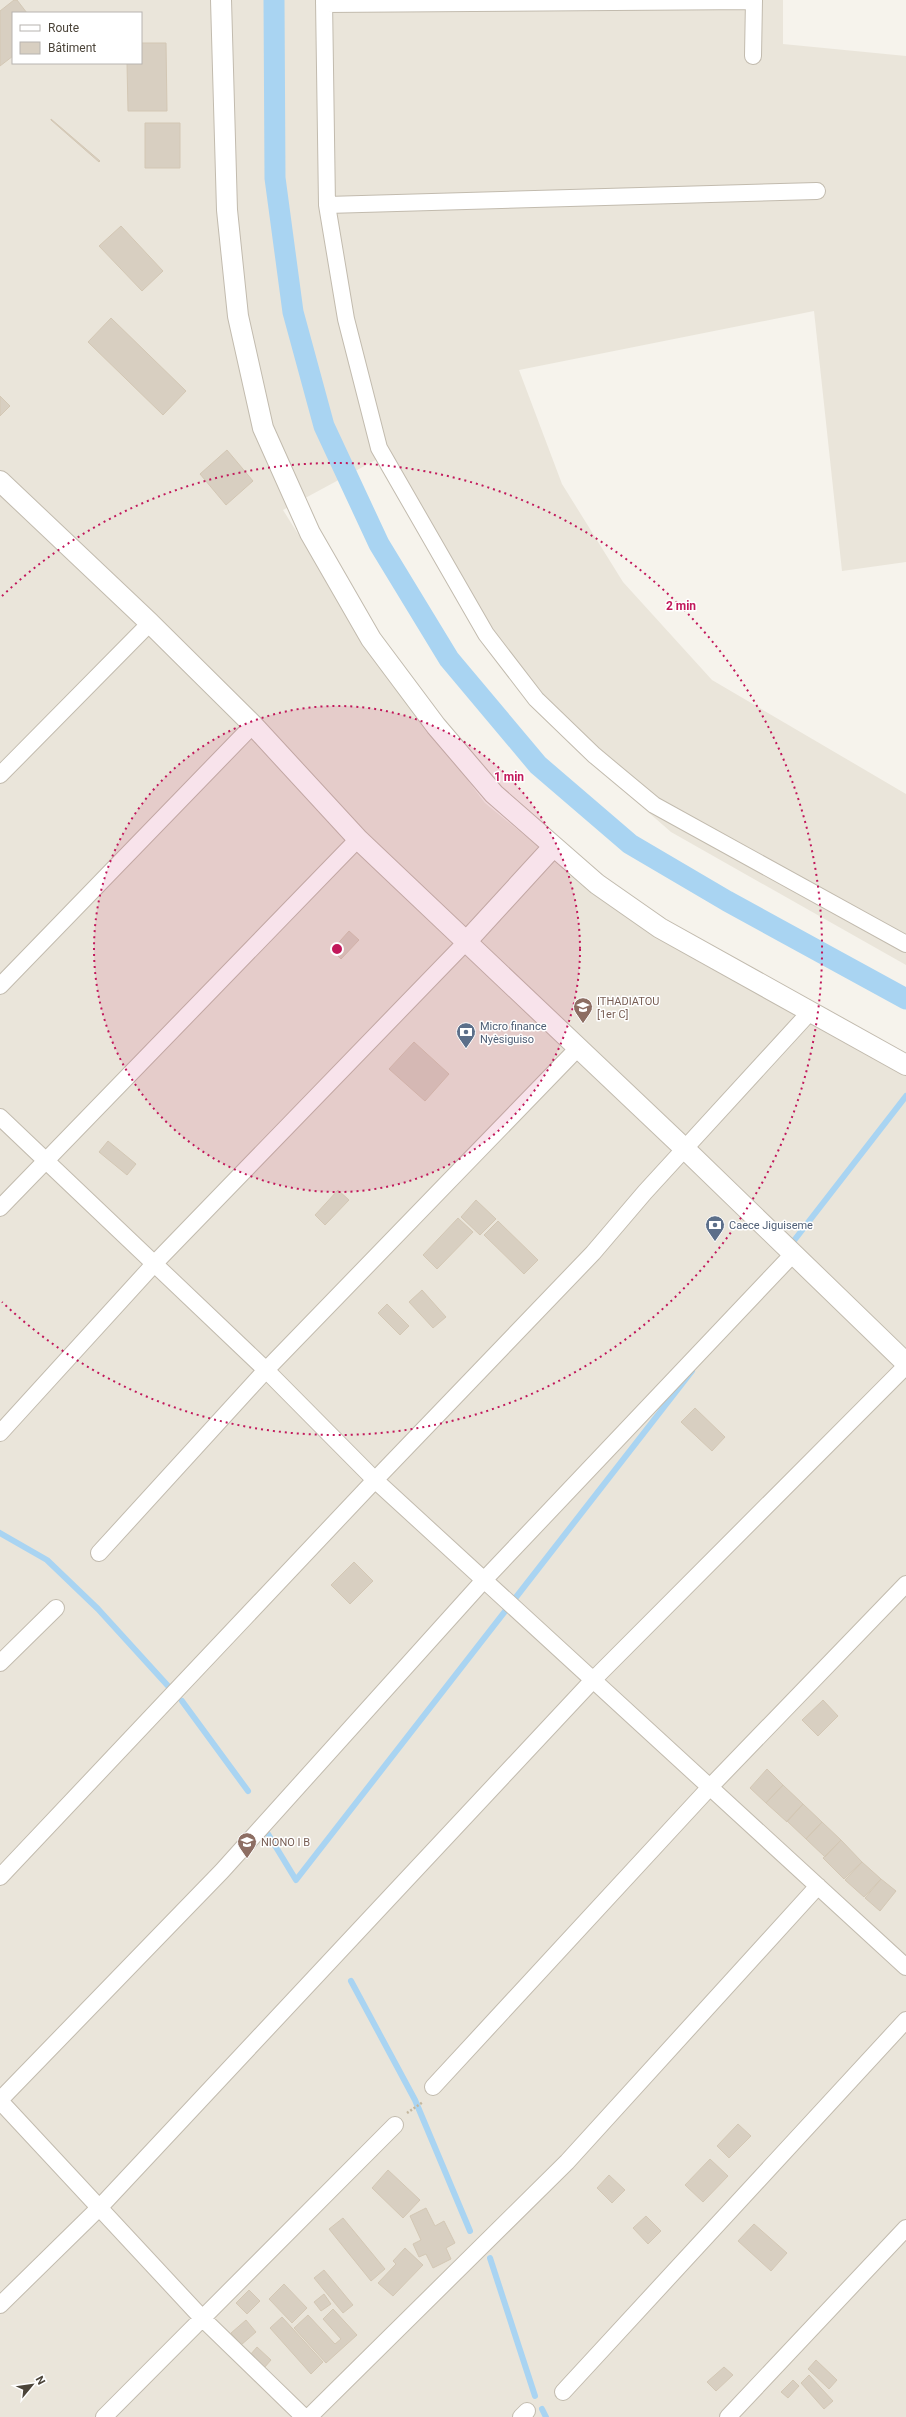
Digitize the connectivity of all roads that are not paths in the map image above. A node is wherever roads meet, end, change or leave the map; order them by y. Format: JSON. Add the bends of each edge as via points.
{"nodes":[{"id":1,"x":221,"y":0,"type":"edge"},
{"id":2,"x":754,"y":1,"type":"edge"},
{"id":3,"x":324,"y":2,"type":"edge"},
{"id":4,"x":753,"y":56,"type":"dead end"},
{"id":5,"x":817,"y":191,"type":"dead end"},
{"id":6,"x":327,"y":205,"type":"junction"},
{"id":7,"x":0,"y":481,"type":"edge"},
{"id":8,"x":150,"y":623,"type":"junction"},
{"id":9,"x":254,"y":725,"type":"junction"},
{"id":10,"x":0,"y":775,"type":"edge"},
{"id":11,"x":358,"y":839,"type":"junction"},
{"id":12,"x":553,"y":847,"type":"junction"},
{"id":13,"x":466,"y":942,"type":"junction"},
{"id":14,"x":906,"y":944,"type":"edge"},
{"id":15,"x":0,"y":986,"type":"edge"},
{"id":16,"x":809,"y":1013,"type":"junction"},
{"id":17,"x":578,"y":1048,"type":"junction"},
{"id":18,"x":906,"y":1064,"type":"edge"},
{"id":19,"x":0,"y":1117,"type":"edge"},
{"id":20,"x":685,"y":1150,"type":"junction"},
{"id":21,"x":45,"y":1162,"type":"junction"},
{"id":22,"x":0,"y":1208,"type":"edge"},
{"id":23,"x":793,"y":1254,"type":"junction"},
{"id":24,"x":155,"y":1263,"type":"junction"},
{"id":25,"x":906,"y":1365,"type":"edge"},
{"id":26,"x":266,"y":1370,"type":"junction"},
{"id":27,"x":0,"y":1433,"type":"edge"},
{"id":28,"x":375,"y":1480,"type":"junction"},
{"id":29,"x":99,"y":1553,"type":"dead end"},
{"id":30,"x":484,"y":1580,"type":"junction"},
{"id":31,"x":906,"y":1584,"type":"edge"},
{"id":32,"x":56,"y":1608,"type":"dead end"},
{"id":33,"x":0,"y":1663,"type":"edge"},
{"id":34,"x":593,"y":1680,"type":"junction"},
{"id":35,"x":710,"y":1787,"type":"junction"},
{"id":36,"x":0,"y":1877,"type":"edge"},
{"id":37,"x":818,"y":1886,"type":"junction"},
{"id":38,"x":906,"y":1967,"type":"edge"},
{"id":39,"x":906,"y":2020,"type":"edge"},
{"id":40,"x":433,"y":2087,"type":"dead end"},
{"id":41,"x":0,"y":2100,"type":"edge"},
{"id":42,"x":394,"y":2125,"type":"dead end"},
{"id":43,"x":100,"y":2206,"type":"junction"},
{"id":44,"x":906,"y":2228,"type":"edge"},
{"id":45,"x":0,"y":2305,"type":"edge"},
{"id":46,"x":202,"y":2318,"type":"junction"},
{"id":47,"x":563,"y":2392,"type":"dead end"},
{"id":48,"x":104,"y":2417,"type":"edge"},
{"id":49,"x":304,"y":2417,"type":"edge"},
{"id":50,"x":309,"y":2417,"type":"edge"},
{"id":51,"x":728,"y":2417,"type":"edge"}],
"edges":[{"from":1,"to":12,"type":"street","via":[[228,218],[238,316],[263,428],[310,532],[371,639],[436,726],[494,794]]},
{"from":2,"to":3,"type":"street"},
{"from":2,"to":4,"type":"street"},
{"from":3,"to":6,"type":"street"},
{"from":5,"to":6,"type":"street"},
{"from":6,"to":14,"type":"street","via":[[346,319],[379,448],[486,634],[536,699],[594,755],[654,805]]},
{"from":7,"to":8,"type":"street"},
{"from":8,"to":9,"type":"street"},
{"from":8,"to":10,"type":"street"},
{"from":9,"to":11,"type":"street"},
{"from":9,"to":15,"type":"street"},
{"from":11,"to":13,"type":"street"},
{"from":11,"to":21,"type":"street"},
{"from":12,"to":13,"type":"street"},
{"from":12,"to":16,"type":"street","via":[[597,884],[660,928]]},
{"from":13,"to":17,"type":"street"},
{"from":13,"to":24,"type":"street"},
{"from":16,"to":18,"type":"street"},
{"from":16,"to":20,"type":"street"},
{"from":17,"to":20,"type":"street"},
{"from":17,"to":26,"type":"street"},
{"from":19,"to":21,"type":"street"},
{"from":20,"to":23,"type":"street"},
{"from":20,"to":28,"type":"street","via":[[593,1253]]},
{"from":21,"to":22,"type":"street"},
{"from":21,"to":24,"type":"street"},
{"from":23,"to":25,"type":"street"},
{"from":23,"to":30,"type":"street"},
{"from":24,"to":26,"type":"street"},
{"from":24,"to":27,"type":"street"},
{"from":25,"to":34,"type":"street"},
{"from":26,"to":28,"type":"street"},
{"from":26,"to":29,"type":"street"},
{"from":28,"to":30,"type":"street"},
{"from":28,"to":36,"type":"street"},
{"from":30,"to":34,"type":"street"},
{"from":30,"to":41,"type":"street","via":[[222,1871]]},
{"from":31,"to":35,"type":"street"},
{"from":32,"to":33,"type":"street"},
{"from":34,"to":35,"type":"street"},
{"from":34,"to":43,"type":"street"},
{"from":35,"to":37,"type":"street"},
{"from":35,"to":40,"type":"street"},
{"from":37,"to":38,"type":"street"},
{"from":37,"to":50,"type":"street","via":[[567,2162]]},
{"from":39,"to":47,"type":"street"},
{"from":41,"to":43,"type":"street"},
{"from":42,"to":46,"type":"street"},
{"from":43,"to":45,"type":"street"},
{"from":43,"to":46,"type":"street"},
{"from":44,"to":51,"type":"street"},
{"from":46,"to":48,"type":"street"},
{"from":46,"to":49,"type":"street"}]}
